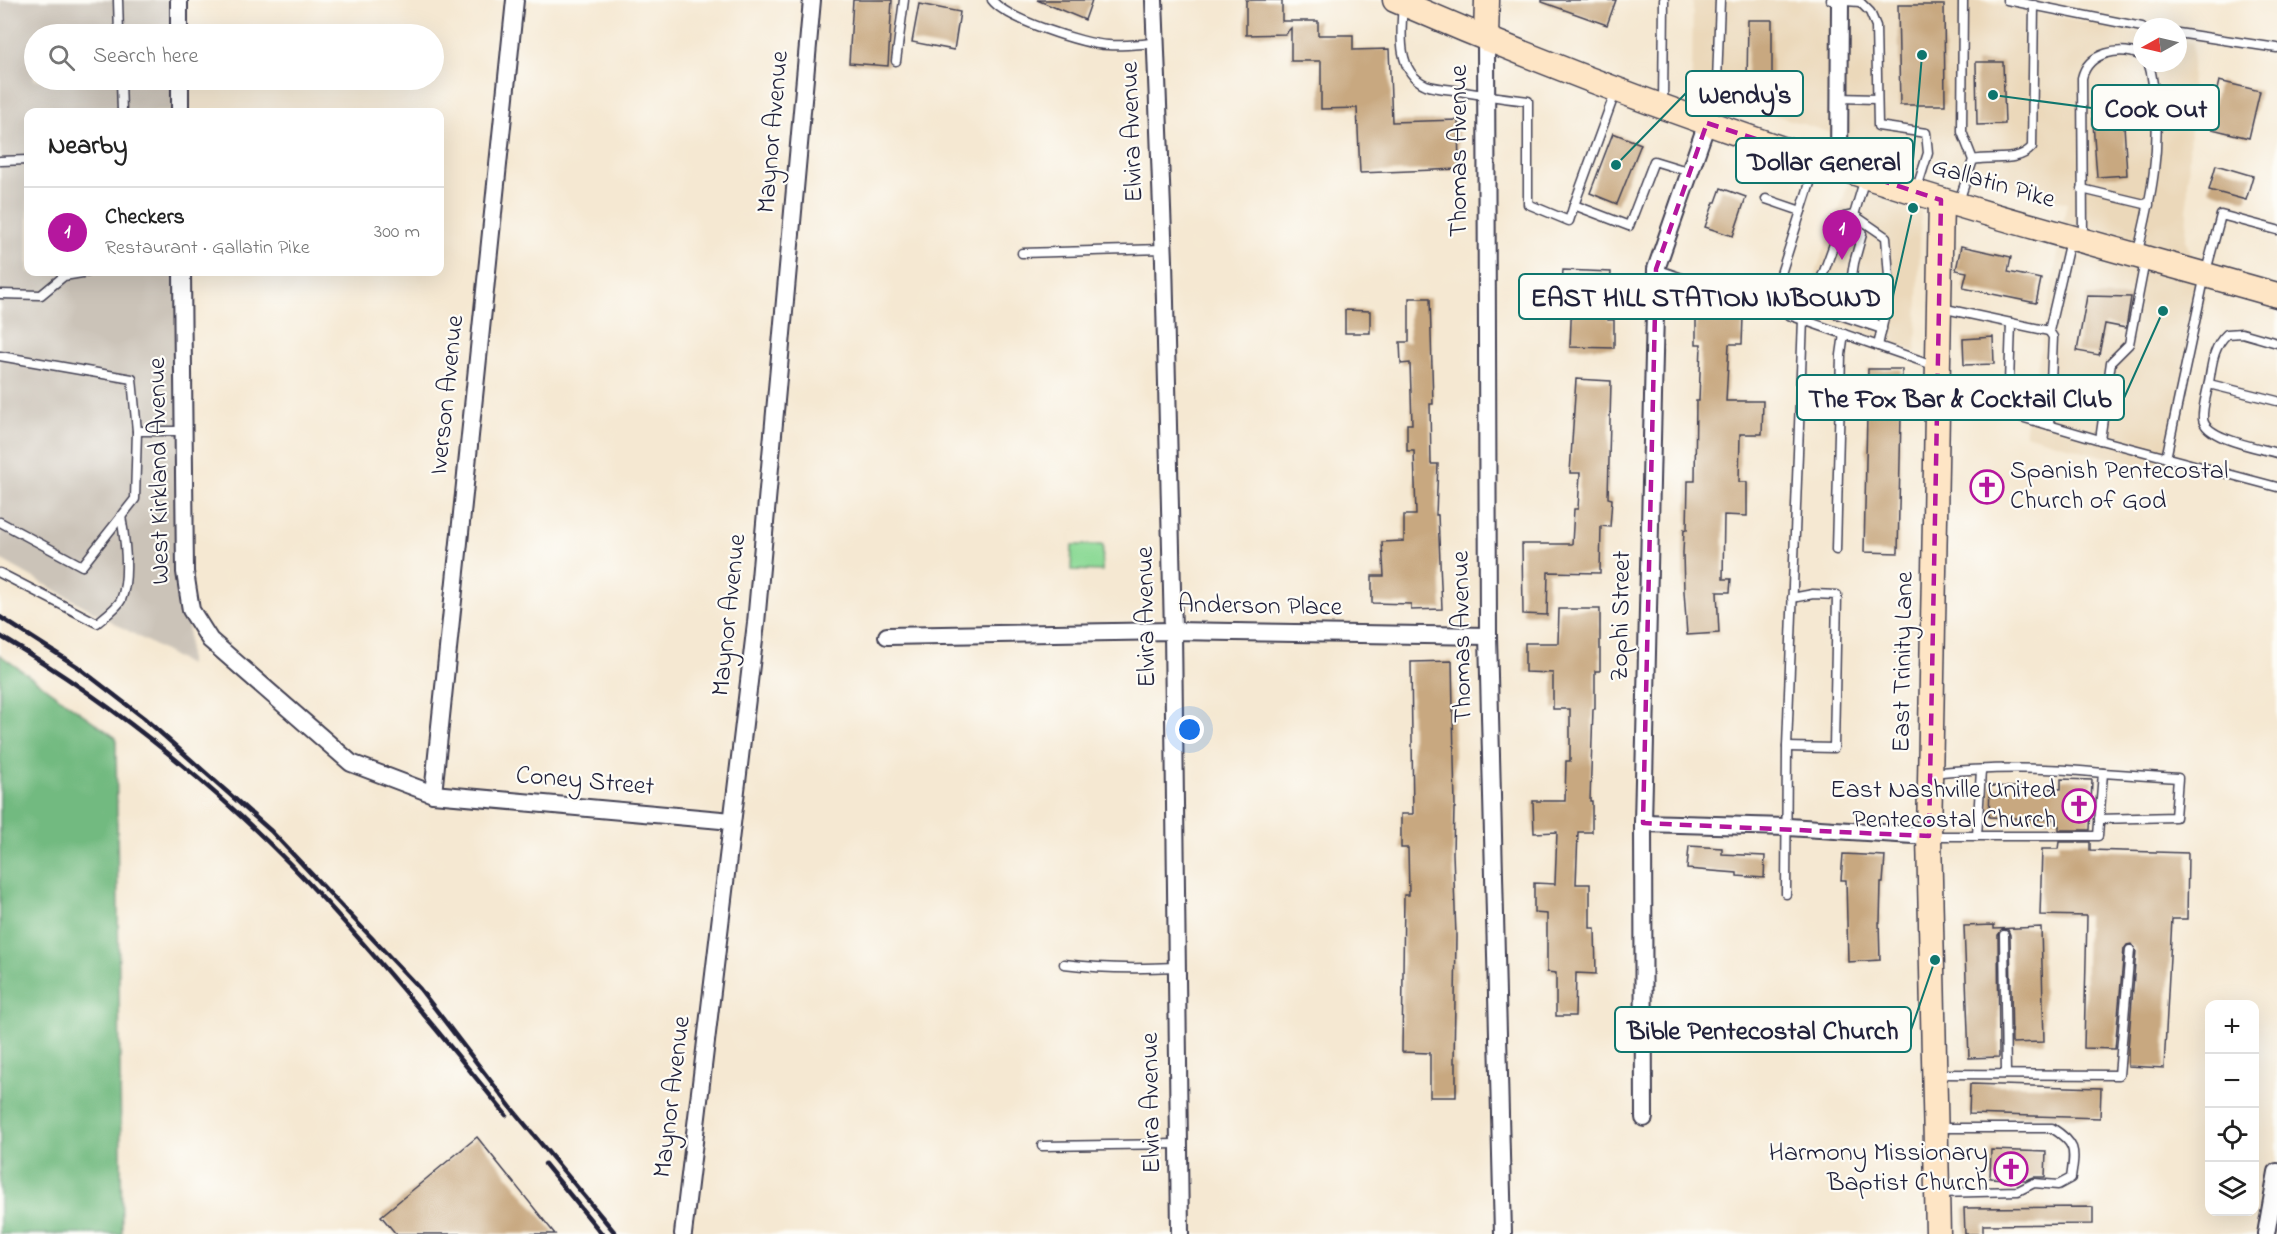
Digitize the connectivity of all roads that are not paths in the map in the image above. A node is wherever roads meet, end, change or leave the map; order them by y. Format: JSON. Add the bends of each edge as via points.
{"nodes":[{"id":1,"x":118,"y":0,"type":"edge"},
{"id":2,"x":179,"y":0,"type":"edge"},
{"id":3,"x":515,"y":0,"type":"edge"},
{"id":4,"x":812,"y":0,"type":"edge"},
{"id":5,"x":904,"y":0,"type":"edge"},
{"id":6,"x":992,"y":0,"type":"edge"},
{"id":7,"x":1154,"y":0,"type":"edge"},
{"id":8,"x":1487,"y":0,"type":"edge"},
{"id":9,"x":1664,"y":0,"type":"edge"},
{"id":10,"x":1720,"y":0,"type":"edge"},
{"id":11,"x":1963,"y":0,"type":"edge"},
{"id":12,"x":2007,"y":0,"type":"edge"},
{"id":13,"x":1401,"y":1,"type":"edge"},
{"id":14,"x":1837,"y":1,"type":"edge"},
{"id":15,"x":2034,"y":5,"type":"junction"},
{"id":16,"x":119,"y":24,"type":"edge"},
{"id":17,"x":179,"y":24,"type":"edge"},
{"id":18,"x":2133,"y":25,"type":"edge"},
{"id":19,"x":2187,"y":34,"type":"edge"},
{"id":20,"x":1485,"y":39,"type":"junction"},
{"id":21,"x":1155,"y":43,"type":"junction"},
{"id":22,"x":2277,"y":48,"type":"edge"},
{"id":23,"x":2133,"y":52,"type":"edge"},
{"id":24,"x":896,"y":60,"type":"dead end"},
{"id":25,"x":2150,"y":72,"type":"edge"},
{"id":26,"x":1616,"y":89,"type":"junction"},
{"id":27,"x":121,"y":90,"type":"edge"},
{"id":28,"x":180,"y":90,"type":"edge"},
{"id":29,"x":1486,"y":97,"type":"junction"},
{"id":30,"x":1839,"y":98,"type":"junction"},
{"id":31,"x":1876,"y":99,"type":"junction"},
{"id":32,"x":1663,"y":107,"type":"junction"},
{"id":33,"x":122,"y":108,"type":"edge"},
{"id":34,"x":180,"y":108,"type":"edge"},
{"id":35,"x":1707,"y":123,"type":"junction"},
{"id":36,"x":24,"y":160,"type":"edge"},
{"id":37,"x":1973,"y":160,"type":"junction"},
{"id":38,"x":0,"y":161,"type":"edge"},
{"id":39,"x":1828,"y":164,"type":"junction"},
{"id":40,"x":1690,"y":172,"type":"junction"},
{"id":41,"x":1866,"y":176,"type":"junction"},
{"id":42,"x":2082,"y":189,"type":"junction"},
{"id":43,"x":1916,"y":192,"type":"junction"},
{"id":44,"x":1766,"y":199,"type":"dead end"},
{"id":45,"x":1950,"y":202,"type":"junction"},
{"id":46,"x":1574,"y":205,"type":"junction"},
{"id":47,"x":2149,"y":205,"type":"junction"},
{"id":48,"x":1801,"y":211,"type":"junction"},
{"id":49,"x":1854,"y":215,"type":"junction"},
{"id":50,"x":2277,"y":230,"type":"edge"},
{"id":51,"x":2077,"y":238,"type":"junction"},
{"id":52,"x":1163,"y":249,"type":"junction"},
{"id":53,"x":1022,"y":253,"type":"dead end"},
{"id":54,"x":2141,"y":256,"type":"junction"},
{"id":55,"x":1656,"y":269,"type":"junction"},
{"id":56,"x":2205,"y":275,"type":"junction"},
{"id":57,"x":64,"y":276,"type":"edge"},
{"id":58,"x":182,"y":276,"type":"edge"},
{"id":59,"x":1779,"y":280,"type":"dead end"},
{"id":60,"x":0,"y":294,"type":"edge"},
{"id":61,"x":2277,"y":295,"type":"edge"},
{"id":62,"x":1939,"y":307,"type":"junction"},
{"id":63,"x":1803,"y":319,"type":"junction"},
{"id":64,"x":2011,"y":323,"type":"junction"},
{"id":65,"x":1882,"y":329,"type":"junction"},
{"id":66,"x":2049,"y":331,"type":"junction"},
{"id":67,"x":1844,"y":334,"type":"junction"},
{"id":68,"x":2277,"y":343,"type":"edge"},
{"id":69,"x":1878,"y":346,"type":"junction"},
{"id":70,"x":0,"y":356,"type":"edge"},
{"id":71,"x":1938,"y":366,"type":"junction"},
{"id":72,"x":2209,"y":384,"type":"junction"},
{"id":73,"x":1938,"y":393,"type":"junction"},
{"id":74,"x":2277,"y":401,"type":"edge"},
{"id":75,"x":2008,"y":413,"type":"junction"},
{"id":76,"x":2049,"y":425,"type":"junction"},
{"id":77,"x":137,"y":431,"type":"junction"},
{"id":78,"x":184,"y":431,"type":"junction"},
{"id":79,"x":2100,"y":440,"type":"junction"},
{"id":80,"x":2277,"y":453,"type":"edge"},
{"id":81,"x":2166,"y":458,"type":"junction"},
{"id":82,"x":2277,"y":487,"type":"edge"},
{"id":83,"x":121,"y":516,"type":"junction"},
{"id":84,"x":0,"y":522,"type":"edge"},
{"id":85,"x":1836,"y":550,"type":"dead end"},
{"id":86,"x":0,"y":573,"type":"edge"},
{"id":87,"x":1792,"y":598,"type":"junction"},
{"id":88,"x":1173,"y":631,"type":"junction"},
{"id":89,"x":887,"y":636,"type":"dead end"},
{"id":90,"x":1488,"y":636,"type":"junction"},
{"id":91,"x":1787,"y":747,"type":"junction"},
{"id":92,"x":1981,"y":770,"type":"junction"},
{"id":93,"x":1930,"y":773,"type":"junction"},
{"id":94,"x":2103,"y":773,"type":"junction"},
{"id":95,"x":433,"y":794,"type":"junction"},
{"id":96,"x":2100,"y":819,"type":"junction"},
{"id":97,"x":732,"y":820,"type":"junction"},
{"id":98,"x":1643,"y":824,"type":"junction"},
{"id":99,"x":1788,"y":827,"type":"junction"},
{"id":100,"x":1929,"y":836,"type":"junction"},
{"id":101,"x":1977,"y":836,"type":"junction"},
{"id":102,"x":1786,"y":894,"type":"dead end"},
{"id":103,"x":2004,"y":935,"type":"dead end"},
{"id":104,"x":2130,"y":950,"type":"dead end"},
{"id":105,"x":1064,"y":964,"type":"dead end"},
{"id":106,"x":1176,"y":967,"type":"junction"},
{"id":107,"x":1934,"y":1074,"type":"junction"},
{"id":108,"x":2006,"y":1074,"type":"junction"},
{"id":109,"x":1644,"y":1118,"type":"dead end"},
{"id":110,"x":1936,"y":1128,"type":"junction"},
{"id":111,"x":1178,"y":1144,"type":"junction"},
{"id":112,"x":1042,"y":1146,"type":"dead end"},
{"id":113,"x":2277,"y":1172,"type":"edge"},
{"id":114,"x":1937,"y":1192,"type":"junction"},
{"id":115,"x":683,"y":1234,"type":"edge"},
{"id":116,"x":1180,"y":1234,"type":"edge"},
{"id":117,"x":1503,"y":1234,"type":"edge"},
{"id":118,"x":1938,"y":1234,"type":"edge"},
{"id":119,"x":2266,"y":1234,"type":"edge"}],
"edges":[{"from":1,"to":16,"type":"lane"},
{"from":2,"to":17,"type":"street"},
{"from":3,"to":95,"type":"street","name":"Iverson Avenue"},
{"from":4,"to":97,"type":"street","name":"Maynor Avenue","via":[[756,623]]},
{"from":5,"to":24,"type":"lane"},
{"from":6,"to":21,"type":"lane","via":[[1011,15],[1089,42]]},
{"from":7,"to":21,"type":"street","name":"Elvira Avenue"},
{"from":8,"to":20,"type":"main road"},
{"from":9,"to":32,"type":"lane"},
{"from":10,"to":35,"type":"lane","via":[[1717,82]]},
{"from":11,"to":37,"type":"lane","via":[[1962,132]]},
{"from":12,"to":15,"type":"lane"},
{"from":13,"to":20,"type":"main road","name":"Gallatin Pike"},
{"from":13,"to":29,"type":"lane","via":[[1403,55],[1410,71],[1425,84]]},
{"from":14,"to":30,"type":"street"},
{"from":14,"to":31,"type":"lane","via":[[1860,2],[1876,26]]},
{"from":15,"to":18,"type":"lane"},
{"from":15,"to":37,"type":"lane","via":[[2032,147],[2013,158]]},
{"from":19,"to":22,"type":"lane"},
{"from":20,"to":26,"type":"main road","name":"Gallatin Pike"},
{"from":20,"to":29,"type":"street","name":"Thomas Avenue"},
{"from":21,"to":52,"type":"street","name":"Elvira Avenue"},
{"from":23,"to":42,"type":"lane","via":[[2097,57],[2084,70]]},
{"from":25,"to":47,"type":"lane","via":[[2156,103],[2156,153]]},
{"from":26,"to":32,"type":"main road","name":"Gallatin Pike"},
{"from":26,"to":46,"type":"lane"},
{"from":27,"to":33,"type":"lane"},
{"from":28,"to":34,"type":"street"},
{"from":29,"to":46,"type":"lane","via":[[1528,101],[1528,204],[1569,220]]},
{"from":29,"to":90,"type":"street","name":"Thomas Avenue"},
{"from":30,"to":31,"type":"lane"},
{"from":30,"to":39,"type":"street"},
{"from":31,"to":43,"type":"lane","via":[[1878,126],[1926,133],[1928,153]]},
{"from":32,"to":35,"type":"main road","name":"Gallatin Pike"},
{"from":35,"to":39,"type":"main road","name":"Gallatin Pike"},
{"from":35,"to":40,"type":"street","name":"Zophi Street"},
{"from":36,"to":38,"type":"lane"},
{"from":37,"to":45,"type":"lane"},
{"from":39,"to":41,"type":"main road","name":"Gallatin Pike"},
{"from":39,"to":48,"type":"lane"},
{"from":40,"to":46,"type":"lane","via":[[1654,161],[1629,226]]},
{"from":40,"to":55,"type":"street","name":"Zophi Street"},
{"from":41,"to":43,"type":"main road","name":"Gallatin Pike"},
{"from":41,"to":49,"type":"lane"},
{"from":42,"to":47,"type":"lane"},
{"from":42,"to":51,"type":"lane"},
{"from":43,"to":45,"type":"main road","name":"Gallatin Pike"},
{"from":44,"to":48,"type":"lane"},
{"from":45,"to":51,"type":"main road","name":"Gallatin Pike"},
{"from":45,"to":62,"type":"main road","name":"East Trinity Lane"},
{"from":47,"to":54,"type":"lane"},
{"from":48,"to":59,"type":"lane"},
{"from":49,"to":65,"type":"lane","via":[[1862,234],[1850,294],[1861,311]]},
{"from":49,"to":65,"type":"lane","via":[[1886,237],[1890,290]]},
{"from":49,"to":65,"type":"lane","via":[[1844,217],[1819,285],[1820,302],[1828,311]]},
{"from":50,"to":56,"type":"lane","via":[[2221,215]]},
{"from":51,"to":54,"type":"main road","name":"Gallatin Pike"},
{"from":51,"to":66,"type":"lane"},
{"from":52,"to":53,"type":"lane"},
{"from":52,"to":88,"type":"street","name":"Elvira Avenue"},
{"from":54,"to":56,"type":"main road","name":"Gallatin Pike"},
{"from":54,"to":79,"type":"lane","via":[[2129,344],[2111,362]]},
{"from":55,"to":63,"type":"lane"},
{"from":55,"to":98,"type":"street","name":"Zophi Street"},
{"from":56,"to":61,"type":"main road","name":"Gallatin Pike"},
{"from":56,"to":81,"type":"lane"},
{"from":57,"to":60,"type":"lane","via":[[40,295]]},
{"from":58,"to":78,"type":"street","name":"West Kirkland Avenue"},
{"from":62,"to":64,"type":"lane"},
{"from":62,"to":71,"type":"main road","name":"East Trinity Lane"},
{"from":63,"to":67,"type":"lane"},
{"from":63,"to":87,"type":"lane"},
{"from":64,"to":66,"type":"lane"},
{"from":64,"to":75,"type":"lane"},
{"from":65,"to":69,"type":"lane"},
{"from":66,"to":76,"type":"lane","via":[[2053,337]]},
{"from":67,"to":69,"type":"lane"},
{"from":67,"to":85,"type":"lane"},
{"from":68,"to":72,"type":"lane","via":[[2242,333],[2227,334],[2218,343]]},
{"from":69,"to":71,"type":"lane"},
{"from":70,"to":77,"type":"lane","via":[[132,379]]},
{"from":71,"to":73,"type":"main road","name":"East Trinity Lane"},
{"from":72,"to":74,"type":"lane"},
{"from":72,"to":80,"type":"lane","via":[[2203,420],[2209,430]]},
{"from":73,"to":75,"type":"lane"},
{"from":73,"to":93,"type":"main road","name":"East Trinity Lane"},
{"from":75,"to":76,"type":"lane"},
{"from":76,"to":79,"type":"lane"},
{"from":77,"to":78,"type":"lane"},
{"from":77,"to":83,"type":"lane","via":[[135,499]]},
{"from":78,"to":95,"type":"street","name":"West Kirkland Avenue","via":[[185,572],[191,610],[210,640],[351,764]]},
{"from":79,"to":81,"type":"lane"},
{"from":81,"to":82,"type":"lane"},
{"from":83,"to":84,"type":"lane","via":[[82,566]]},
{"from":83,"to":86,"type":"lane","via":[[126,547],[120,601],[97,623]]},
{"from":87,"to":91,"type":"lane"},
{"from":87,"to":91,"type":"lane","via":[[1837,595],[1834,748]]},
{"from":88,"to":89,"type":"street","name":"Anderson Place"},
{"from":88,"to":90,"type":"street","name":"Anderson Place"},
{"from":88,"to":106,"type":"street","name":"Elvira Avenue"},
{"from":90,"to":117,"type":"street","name":"Thomas Avenue"},
{"from":91,"to":99,"type":"lane"},
{"from":92,"to":93,"type":"lane"},
{"from":92,"to":94,"type":"lane"},
{"from":92,"to":101,"type":"lane"},
{"from":93,"to":100,"type":"main road","name":"East Trinity Lane"},
{"from":94,"to":96,"type":"lane"},
{"from":94,"to":96,"type":"lane","via":[[2178,778],[2175,817]]},
{"from":95,"to":97,"type":"street","name":"Coney Street"},
{"from":96,"to":101,"type":"lane","via":[[2098,836]]},
{"from":97,"to":115,"type":"street","name":"Maynor Avenue"},
{"from":98,"to":99,"type":"street"},
{"from":98,"to":109,"type":"street","name":"Zophi Street"},
{"from":99,"to":100,"type":"street"},
{"from":99,"to":102,"type":"lane"},
{"from":100,"to":101,"type":"lane"},
{"from":100,"to":107,"type":"main road","name":"East Trinity Lane"},
{"from":103,"to":108,"type":"lane"},
{"from":104,"to":108,"type":"lane","via":[[2119,1075]]},
{"from":105,"to":106,"type":"lane","via":[[1121,969]]},
{"from":106,"to":111,"type":"street","name":"Elvira Avenue"},
{"from":107,"to":108,"type":"lane"},
{"from":107,"to":110,"type":"main road","name":"East Trinity Lane"},
{"from":110,"to":114,"type":"main road","name":"East Trinity Lane"},
{"from":110,"to":114,"type":"lane","via":[[2052,1128],[2068,1138],[2075,1151],[2071,1178],[2058,1185],[2034,1183],[2018,1191]]},
{"from":111,"to":112,"type":"lane"},
{"from":111,"to":116,"type":"street","name":"Elvira Avenue"},
{"from":113,"to":119,"type":"street"},
{"from":114,"to":118,"type":"main road","name":"East Trinity Lane"}]}
